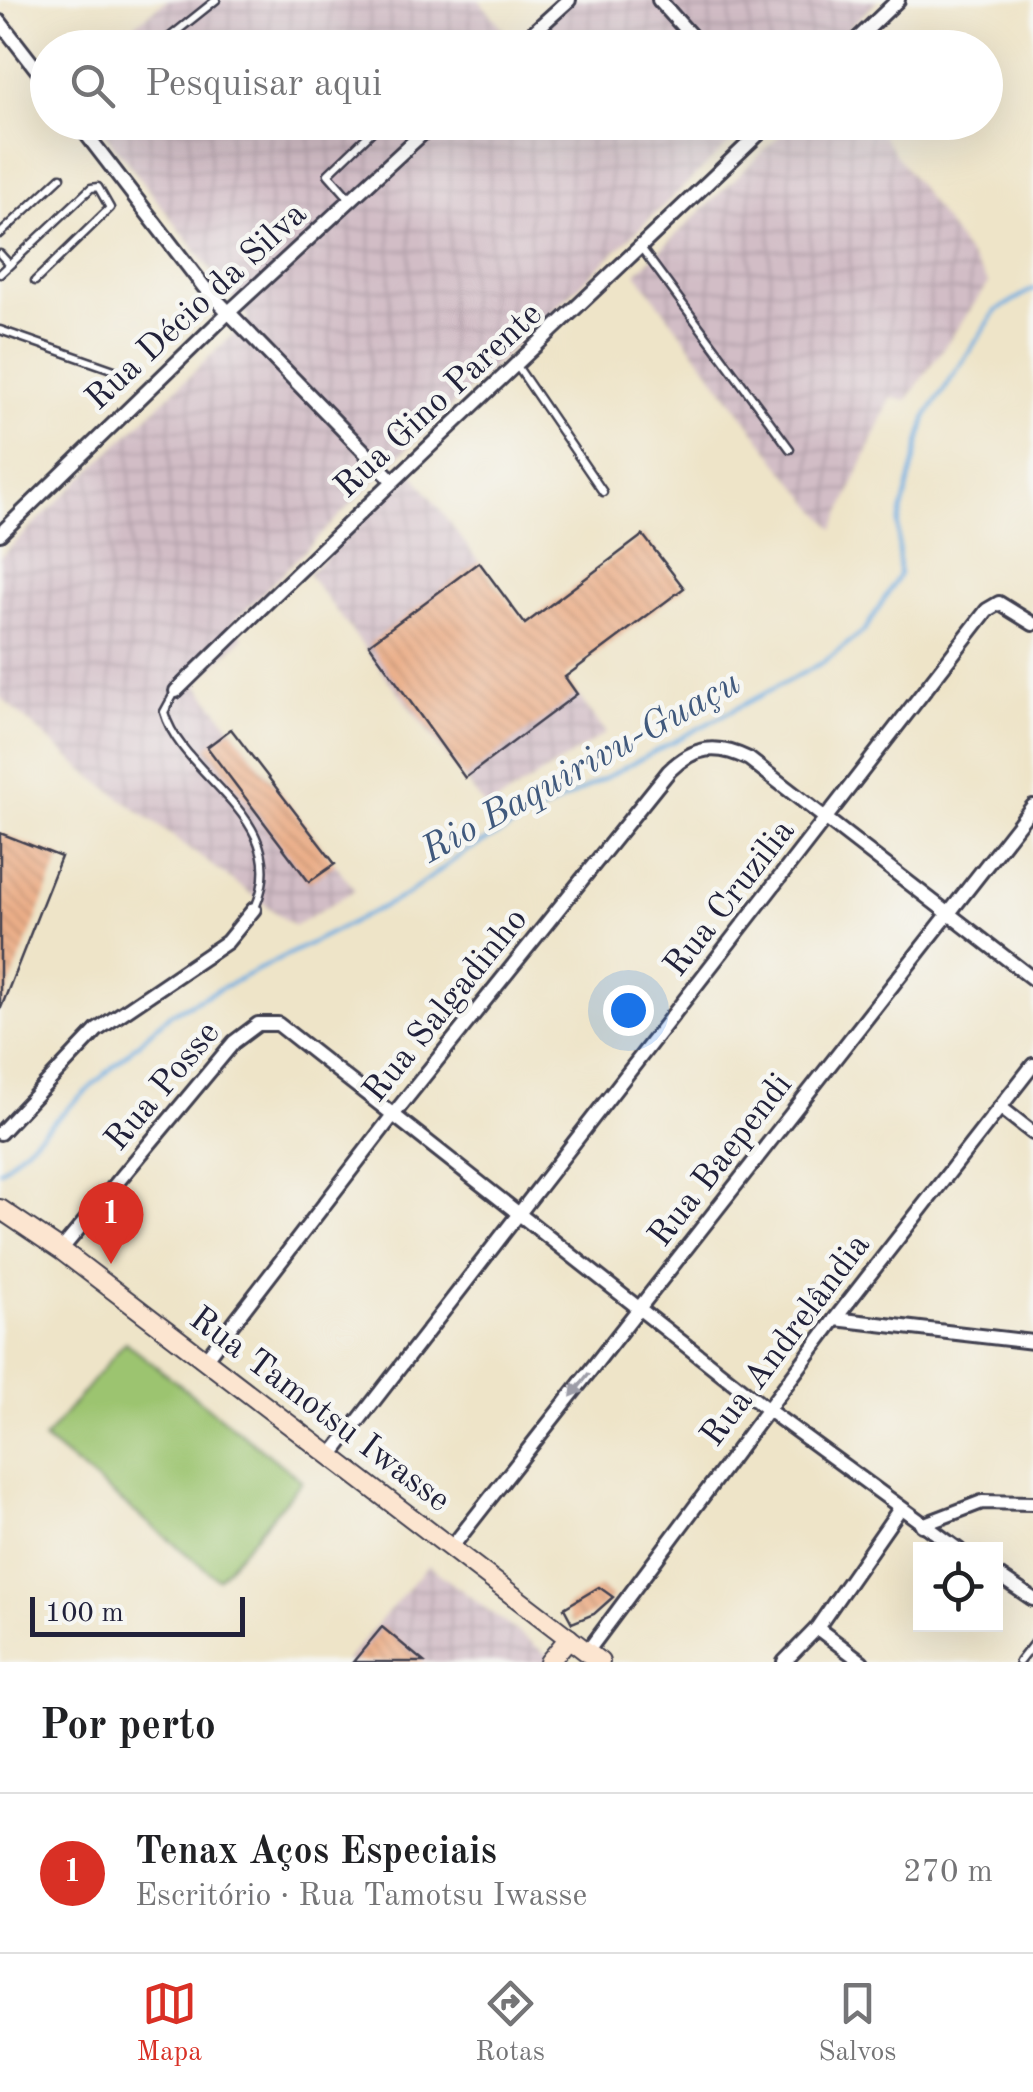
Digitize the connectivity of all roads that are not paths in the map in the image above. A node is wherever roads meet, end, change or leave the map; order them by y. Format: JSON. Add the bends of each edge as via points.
{"nodes":[{"id":1,"x":216,"y":0,"type":"edge"},
{"id":2,"x":569,"y":0,"type":"edge"},
{"id":3,"x":659,"y":0,"type":"edge"},
{"id":4,"x":898,"y":0,"type":"edge"},
{"id":5,"x":0,"y":22,"type":"edge"},
{"id":6,"x":178,"y":30,"type":"edge"},
{"id":7,"x":536,"y":30,"type":"edge"},
{"id":8,"x":686,"y":30,"type":"edge"},
{"id":9,"x":867,"y":30,"type":"edge"},
{"id":10,"x":30,"y":61,"type":"edge"},
{"id":11,"x":91,"y":140,"type":"edge"},
{"id":12,"x":363,"y":140,"type":"edge"},
{"id":13,"x":415,"y":140,"type":"edge"},
{"id":14,"x":753,"y":140,"type":"edge"},
{"id":15,"x":61,"y":177,"type":"dead end"},
{"id":16,"x":350,"y":200,"type":"junction"},
{"id":17,"x":0,"y":234,"type":"edge"},
{"id":18,"x":642,"y":249,"type":"junction"},
{"id":19,"x":0,"y":254,"type":"edge"},
{"id":20,"x":9,"y":264,"type":"junction"},
{"id":21,"x":0,"y":274,"type":"edge"},
{"id":22,"x":35,"y":282,"type":"dead end"},
{"id":23,"x":228,"y":312,"type":"junction"},
{"id":24,"x":0,"y":330,"type":"edge"},
{"id":25,"x":516,"y":365,"type":"junction"},
{"id":26,"x":118,"y":371,"type":"dead end"},
{"id":27,"x":790,"y":449,"type":"dead end"},
{"id":28,"x":391,"y":479,"type":"junction"},
{"id":29,"x":604,"y":492,"type":"dead end"},
{"id":30,"x":0,"y":534,"type":"edge"},
{"id":31,"x":1033,"y":624,"type":"edge"},
{"id":32,"x":176,"y":691,"type":"joint"},
{"id":33,"x":1033,"y":806,"type":"edge"},
{"id":34,"x":826,"y":820,"type":"junction"},
{"id":35,"x":254,"y":909,"type":"joint"},
{"id":36,"x":947,"y":914,"type":"junction"},
{"id":37,"x":1033,"y":980,"type":"edge"},
{"id":38,"x":1033,"y":1065,"type":"edge"},
{"id":39,"x":1000,"y":1107,"type":"junction"},
{"id":40,"x":392,"y":1115,"type":"junction"},
{"id":41,"x":0,"y":1133,"type":"edge"},
{"id":42,"x":1033,"y":1133,"type":"edge"},
{"id":43,"x":0,"y":1209,"type":"edge"},
{"id":44,"x":519,"y":1215,"type":"junction"},
{"id":45,"x":61,"y":1250,"type":"junction"},
{"id":46,"x":640,"y":1309,"type":"junction"},
{"id":47,"x":835,"y":1320,"type":"junction"},
{"id":48,"x":1033,"y":1342,"type":"edge"},
{"id":49,"x":205,"y":1360,"type":"junction"},
{"id":50,"x":768,"y":1410,"type":"junction"},
{"id":51,"x":331,"y":1456,"type":"junction"},
{"id":52,"x":1033,"y":1503,"type":"edge"},
{"id":53,"x":900,"y":1510,"type":"junction"},
{"id":54,"x":922,"y":1525,"type":"junction"},
{"id":55,"x":946,"y":1542,"type":"edge"},
{"id":56,"x":452,"y":1548,"type":"junction"},
{"id":57,"x":1003,"y":1579,"type":"edge"},
{"id":58,"x":1033,"y":1599,"type":"edge"},
{"id":59,"x":817,"y":1628,"type":"junction"},
{"id":60,"x":569,"y":1638,"type":"junction"},
{"id":61,"x":1033,"y":1644,"type":"edge"},
{"id":62,"x":594,"y":1657,"type":"edge"},
{"id":63,"x":550,"y":1662,"type":"edge"},
{"id":64,"x":784,"y":1662,"type":"edge"},
{"id":65,"x":862,"y":1662,"type":"edge"},
{"id":66,"x":1020,"y":1662,"type":"edge"}],
"edges":[{"from":1,"to":6,"type":"lane"},
{"from":2,"to":7,"type":"street"},
{"from":3,"to":8,"type":"street"},
{"from":4,"to":9,"type":"street"},
{"from":5,"to":10,"type":"street"},
{"from":11,"to":23,"type":"street"},
{"from":12,"to":16,"type":"lane","via":[[328,174]]},
{"from":13,"to":16,"type":"street","name":"Rua Décio da Silva"},
{"from":14,"to":18,"type":"street","name":"Rua Gino Parente"},
{"from":15,"to":17,"type":"lane"},
{"from":16,"to":23,"type":"street","name":"Rua Décio da Silva"},
{"from":18,"to":25,"type":"street","name":"Rua Gino Parente"},
{"from":18,"to":27,"type":"lane"},
{"from":19,"to":20,"type":"lane"},
{"from":20,"to":21,"type":"lane"},
{"from":20,"to":22,"type":"lane","via":[[98,188],[110,208]]},
{"from":23,"to":28,"type":"street"},
{"from":23,"to":30,"type":"street","name":"Rua Décio da Silva"},
{"from":24,"to":26,"type":"lane"},
{"from":25,"to":28,"type":"street","name":"Rua Gino Parente"},
{"from":25,"to":29,"type":"lane"},
{"from":28,"to":32,"type":"street","name":"Rua Gino Parente"},
{"from":31,"to":34,"type":"street","name":"Rua Cruzilia","via":[[999,602],[987,610]]},
{"from":32,"to":35,"type":"lane","name":"Rua Gino Parente","via":[[164,712],[171,730],[252,832],[264,867]]},
{"from":33,"to":36,"type":"street","name":"Rua Baependi"},
{"from":34,"to":36,"type":"street","name":"Rua Salgadinho"},
{"from":34,"to":40,"type":"street","name":"Rua Salgadinho","via":[[749,758],[720,748],[681,760]]},
{"from":34,"to":44,"type":"street","name":"Rua Cruzilia"},
{"from":35,"to":41,"type":"street","via":[[227,942],[97,1030]]},
{"from":36,"to":37,"type":"street","name":"Rua Salgadinho"},
{"from":36,"to":46,"type":"street","name":"Rua Baependi"},
{"from":38,"to":39,"type":"street","name":"Rua Andrelândia"},
{"from":39,"to":42,"type":"street"},
{"from":39,"to":47,"type":"street","name":"Rua Andrelândia"},
{"from":40,"to":44,"type":"street"},
{"from":40,"to":45,"type":"street","name":"Rua Posse","via":[[278,1024],[258,1024],[234,1042]]},
{"from":40,"to":49,"type":"street","name":"Rua Salgadinho"},
{"from":43,"to":45,"type":"street","name":"Rua Tamotsu Iwasse"},
{"from":44,"to":46,"type":"street"},
{"from":44,"to":51,"type":"street","name":"Rua Cruzilia"},
{"from":45,"to":49,"type":"street","name":"Rua Tamotsu Iwasse"},
{"from":46,"to":50,"type":"street"},
{"from":46,"to":56,"type":"street","name":"Rua Baependi","one_way":true},
{"from":47,"to":48,"type":"street"},
{"from":47,"to":50,"type":"street","name":"Rua Andrelândia"},
{"from":49,"to":51,"type":"street","name":"Rua Tamotsu Iwasse"},
{"from":50,"to":53,"type":"street"},
{"from":50,"to":62,"type":"street","name":"Rua Andrelândia"},
{"from":51,"to":56,"type":"street","name":"Rua Tamotsu Iwasse"},
{"from":52,"to":54,"type":"street","via":[[982,1502]]},
{"from":53,"to":54,"type":"street"},
{"from":53,"to":59,"type":"street"},
{"from":54,"to":55,"type":"street"},
{"from":56,"to":60,"type":"street","name":"Rua Tamotsu Iwasse"},
{"from":57,"to":58,"type":"street"},
{"from":59,"to":64,"type":"street"},
{"from":59,"to":65,"type":"street"},
{"from":60,"to":62,"type":"street","name":"Rua Tamotsu Iwasse"},
{"from":60,"to":63,"type":"street"},
{"from":61,"to":66,"type":"lane"}]}
